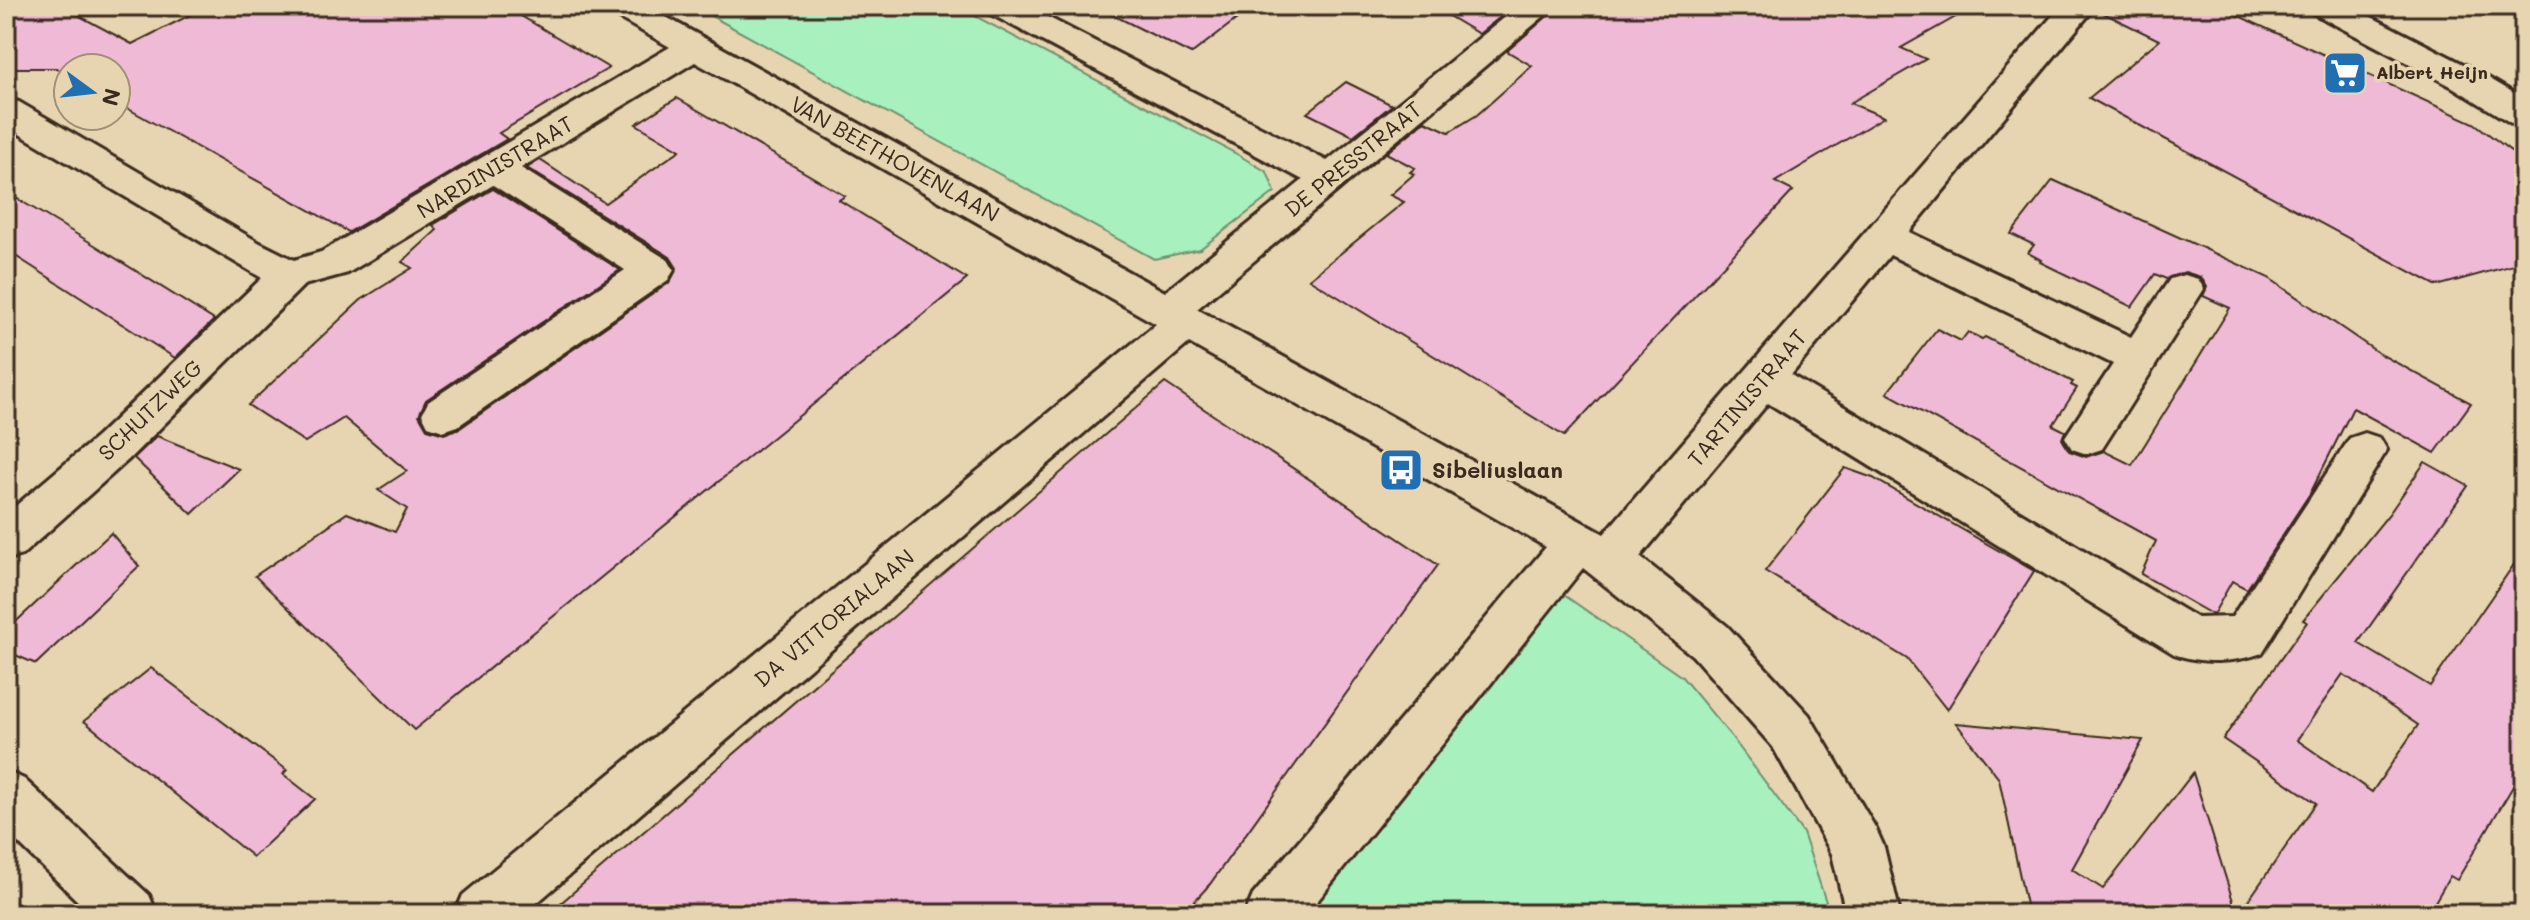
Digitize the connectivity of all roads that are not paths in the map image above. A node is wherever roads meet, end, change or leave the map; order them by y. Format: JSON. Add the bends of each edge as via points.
{"nodes":[{"id":1,"x":622,"y":6,"type":"edge"},
{"id":2,"x":1001,"y":6,"type":"edge"},
{"id":3,"x":1539,"y":6,"type":"edge"},
{"id":4,"x":2079,"y":6,"type":"edge"},
{"id":5,"x":2325,"y":6,"type":"edge"},
{"id":6,"x":695,"y":47,"type":"junction"},
{"id":7,"x":6,"y":110,"type":"edge"},
{"id":8,"x":2524,"y":115,"type":"edge"},
{"id":9,"x":494,"y":168,"type":"junction"},
{"id":10,"x":1329,"y":178,"type":"junction"},
{"id":11,"x":1884,"y":236,"type":"junction"},
{"id":12,"x":290,"y":275,"type":"junction"},
{"id":13,"x":2184,"y":289,"type":"dead end"},
{"id":14,"x":1177,"y":317,"type":"junction"},
{"id":15,"x":2138,"y":358,"type":"junction"},
{"id":16,"x":1763,"y":379,"type":"junction"},
{"id":17,"x":443,"y":414,"type":"dead end"},
{"id":18,"x":2087,"y":437,"type":"dead end"},
{"id":19,"x":2365,"y":450,"type":"dead end"},
{"id":20,"x":6,"y":541,"type":"edge"},
{"id":21,"x":1594,"y":551,"type":"junction"},
{"id":22,"x":11,"y":811,"type":"edge"},
{"id":23,"x":130,"y":914,"type":"edge"},
{"id":24,"x":482,"y":914,"type":"edge"},
{"id":25,"x":1272,"y":914,"type":"edge"},
{"id":26,"x":1873,"y":914,"type":"edge"}],
"edges":[{"from":1,"to":6,"type":"street","name":"VAN BEETHOVENLAAN"},
{"from":2,"to":10,"type":"street"},
{"from":3,"to":10,"type":"street","name":"DE PRESSTRAAT"},
{"from":4,"to":11,"type":"street","name":"TARTINISTRAAT"},
{"from":5,"to":8,"type":"street"},
{"from":6,"to":9,"type":"street","name":"NARDINISTRAAT"},
{"from":6,"to":14,"type":"street","name":"VAN BEETHOVENLAAN"},
{"from":7,"to":12,"type":"street"},
{"from":9,"to":12,"type":"street","name":"NARDINISTRAAT","via":[[334,263]]},
{"from":9,"to":17,"type":"street","via":[[654,270]]},
{"from":10,"to":14,"type":"street","name":"DE PRESSTRAAT"},
{"from":11,"to":15,"type":"street"},
{"from":11,"to":16,"type":"street","name":"TARTINISTRAAT"},
{"from":12,"to":20,"type":"street","name":"SCHUTZWEG","via":[[113,448]]},
{"from":13,"to":15,"type":"street"},
{"from":14,"to":21,"type":"street"},
{"from":14,"to":24,"type":"street","name":"DA VITTORIALAAN"},
{"from":15,"to":18,"type":"street"},
{"from":16,"to":19,"type":"street","via":[[2191,639],[2245,638]]},
{"from":16,"to":21,"type":"street","name":"TARTINISTRAAT"},
{"from":21,"to":25,"type":"street"},
{"from":21,"to":26,"type":"street","via":[[1710,641],[1791,731],[1857,847]]},
{"from":22,"to":23,"type":"street"}]}
